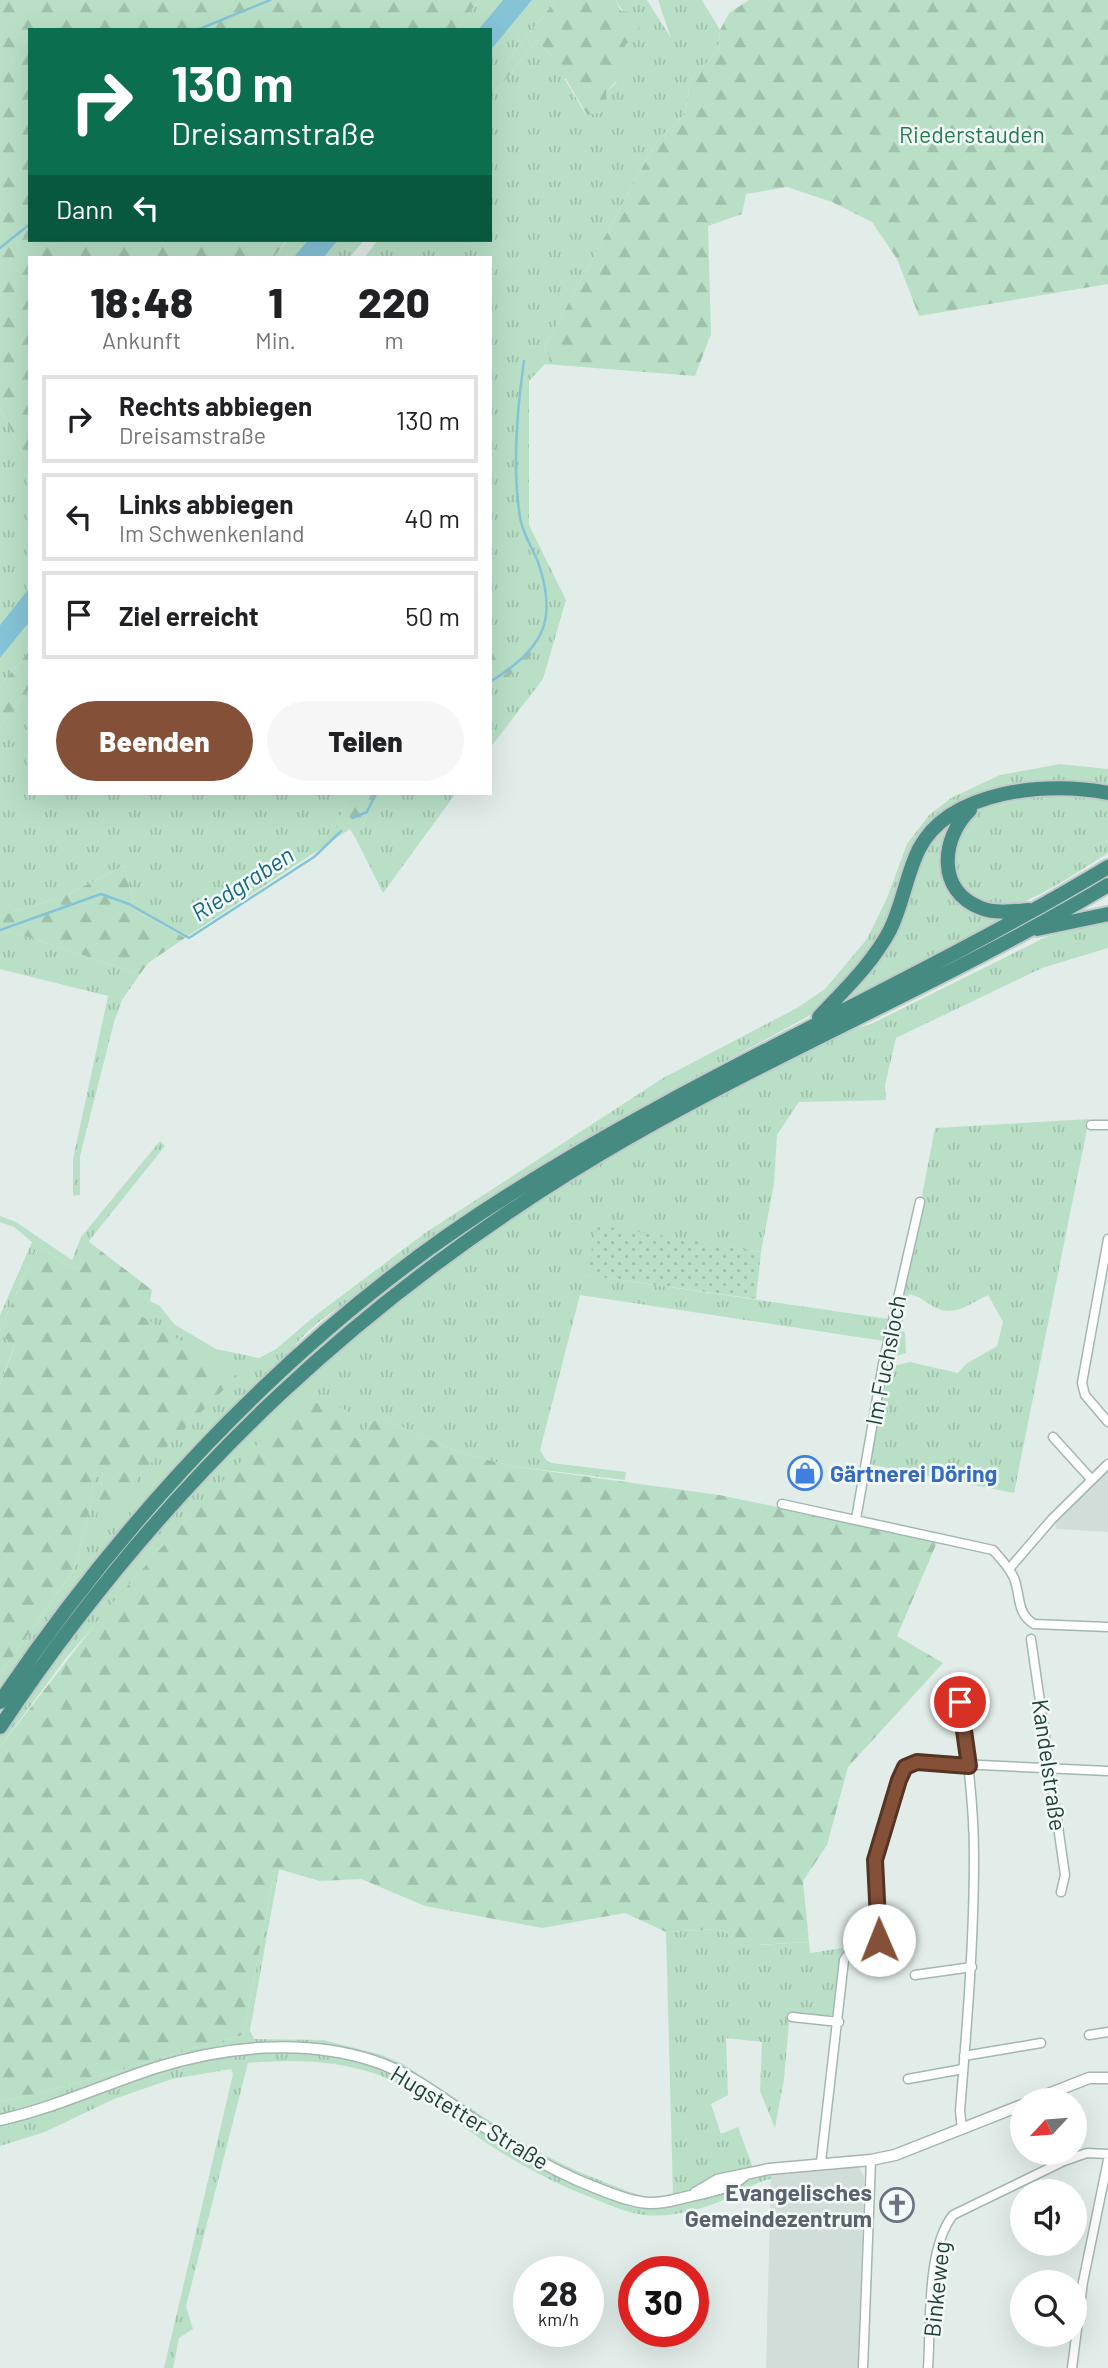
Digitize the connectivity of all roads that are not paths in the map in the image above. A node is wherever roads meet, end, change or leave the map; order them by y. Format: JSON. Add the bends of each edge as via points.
{"nodes":[{"id":1,"x":1108,"y":793,"type":"edge"},
{"id":2,"x":975,"y":804,"type":"junction"},
{"id":3,"x":1108,"y":867,"type":"edge"},
{"id":4,"x":1108,"y":885,"type":"edge"},
{"id":5,"x":1034,"y":910,"type":"junction"},
{"id":6,"x":1108,"y":914,"type":"edge"},
{"id":7,"x":1029,"y":931,"type":"junction"},
{"id":8,"x":811,"y":1025,"type":"junction"},
{"id":9,"x":1091,"y":1125,"type":"dead end"},
{"id":10,"x":1108,"y":1125,"type":"edge"},
{"id":11,"x":920,"y":1202,"type":"dead end"},
{"id":12,"x":1108,"y":1239,"type":"edge"},
{"id":13,"x":1104,"y":1289,"type":"edge"},
{"id":14,"x":1108,"y":1422,"type":"edge"},
{"id":15,"x":1053,"y":1437,"type":"dead end"},
{"id":16,"x":1108,"y":1464,"type":"edge"},
{"id":17,"x":1091,"y":1479,"type":"junction"},
{"id":18,"x":782,"y":1504,"type":"dead end"},
{"id":19,"x":856,"y":1519,"type":"junction"},
{"id":20,"x":1009,"y":1569,"type":"junction"},
{"id":21,"x":1108,"y":1628,"type":"edge"},
{"id":22,"x":1031,"y":1639,"type":"dead end"},
{"id":23,"x":957,"y":1681,"type":"dead end"},
{"id":24,"x":0,"y":1702,"type":"edge"},
{"id":25,"x":0,"y":1727,"type":"edge"},
{"id":26,"x":969,"y":1766,"type":"junction"},
{"id":27,"x":1050,"y":1768,"type":"junction"},
{"id":28,"x":1108,"y":1771,"type":"edge"},
{"id":29,"x":1061,"y":1892,"type":"dead end"},
{"id":30,"x":972,"y":1967,"type":"junction"},
{"id":31,"x":915,"y":1975,"type":"dead end"},
{"id":32,"x":792,"y":2017,"type":"dead end"},
{"id":33,"x":839,"y":2022,"type":"junction"},
{"id":34,"x":1108,"y":2032,"type":"edge"},
{"id":35,"x":1089,"y":2035,"type":"dead end"},
{"id":36,"x":1041,"y":2043,"type":"dead end"},
{"id":37,"x":964,"y":2056,"type":"junction"},
{"id":38,"x":963,"y":2069,"type":"junction"},
{"id":39,"x":1108,"y":2078,"type":"edge"},
{"id":40,"x":908,"y":2079,"type":"dead end"},
{"id":41,"x":1063,"y":2088,"type":"edge"},
{"id":42,"x":1010,"y":2110,"type":"edge"},
{"id":43,"x":0,"y":2120,"type":"edge"},
{"id":44,"x":962,"y":2129,"type":"junction"},
{"id":45,"x":1108,"y":2154,"type":"edge"},
{"id":46,"x":871,"y":2160,"type":"junction"},
{"id":47,"x":1108,"y":2160,"type":"edge"},
{"id":48,"x":821,"y":2162,"type":"junction"},
{"id":49,"x":863,"y":2368,"type":"edge"},
{"id":50,"x":928,"y":2368,"type":"edge"},
{"id":51,"x":1072,"y":2368,"type":"edge"}],
"edges":[{"from":1,"to":2,"type":"highway","via":[[1041,787]]},
{"from":2,"to":5,"type":"highway","via":[[950,837],[946,864],[951,880],[961,894],[982,908]]},
{"from":2,"to":8,"type":"highway","via":[[950,816],[923,843],[899,909],[875,955]]},
{"from":3,"to":5,"type":"highway"},
{"from":4,"to":7,"type":"highway"},
{"from":5,"to":8,"type":"highway"},
{"from":6,"to":7,"type":"highway"},
{"from":7,"to":25,"type":"highway","via":[[632,1136],[534,1195],[377,1307],[251,1419],[149,1529],[66,1632]]},
{"from":8,"to":24,"type":"highway","via":[[528,1182],[427,1251],[348,1314],[218,1434],[141,1518]]},
{"from":9,"to":10,"type":"street"},
{"from":11,"to":19,"type":"street","name":"Im Fuchsloch","via":[[883,1364]]},
{"from":12,"to":13,"type":"street"},
{"from":13,"to":14,"type":"street","via":[[1082,1383],[1085,1395]]},
{"from":15,"to":17,"type":"street"},
{"from":16,"to":17,"type":"street"},
{"from":17,"to":20,"type":"street"},
{"from":18,"to":19,"type":"street"},
{"from":19,"to":20,"type":"street","via":[[980,1545],[993,1550]]},
{"from":20,"to":21,"type":"street","via":[[1020,1610],[1034,1624]]},
{"from":22,"to":27,"type":"street","name":"Kandelstraße"},
{"from":23,"to":26,"type":"street"},
{"from":26,"to":27,"type":"street"},
{"from":26,"to":30,"type":"street","via":[[974,1853]]},
{"from":26,"to":33,"type":"street","via":[[917,1762],[905,1767],[875,1860],[880,1927],[876,1942],[846,1954]]},
{"from":27,"to":28,"type":"street"},
{"from":27,"to":29,"type":"street","name":"Kandelstraße","via":[[1065,1875]]},
{"from":30,"to":31,"type":"street"},
{"from":30,"to":37,"type":"street"},
{"from":32,"to":33,"type":"street"},
{"from":33,"to":48,"type":"street"},
{"from":34,"to":35,"type":"street"},
{"from":36,"to":37,"type":"street"},
{"from":37,"to":38,"type":"street"},
{"from":38,"to":40,"type":"street"},
{"from":38,"to":44,"type":"street"},
{"from":39,"to":41,"type":"street","via":[[1088,2078]]},
{"from":42,"to":44,"type":"street","name":"Hugstetter Straße"},
{"from":43,"to":48,"type":"street","name":"Hugstetter Straße","via":[[198,2058],[280,2047],[320,2048],[403,2073],[533,2158],[587,2185],[650,2203],[721,2190],[744,2176],[769,2169]]},
{"from":44,"to":46,"type":"street","name":"Hugstetter Straße"},
{"from":45,"to":50,"type":"street","name":"Binkeweg","via":[[1087,2153],[1064,2161],[953,2215],[942,2229],[936,2255]]},
{"from":46,"to":48,"type":"street","name":"Hugstetter Straße"},
{"from":46,"to":49,"type":"street"},
{"from":47,"to":51,"type":"street","via":[[1083,2282]]}]}
